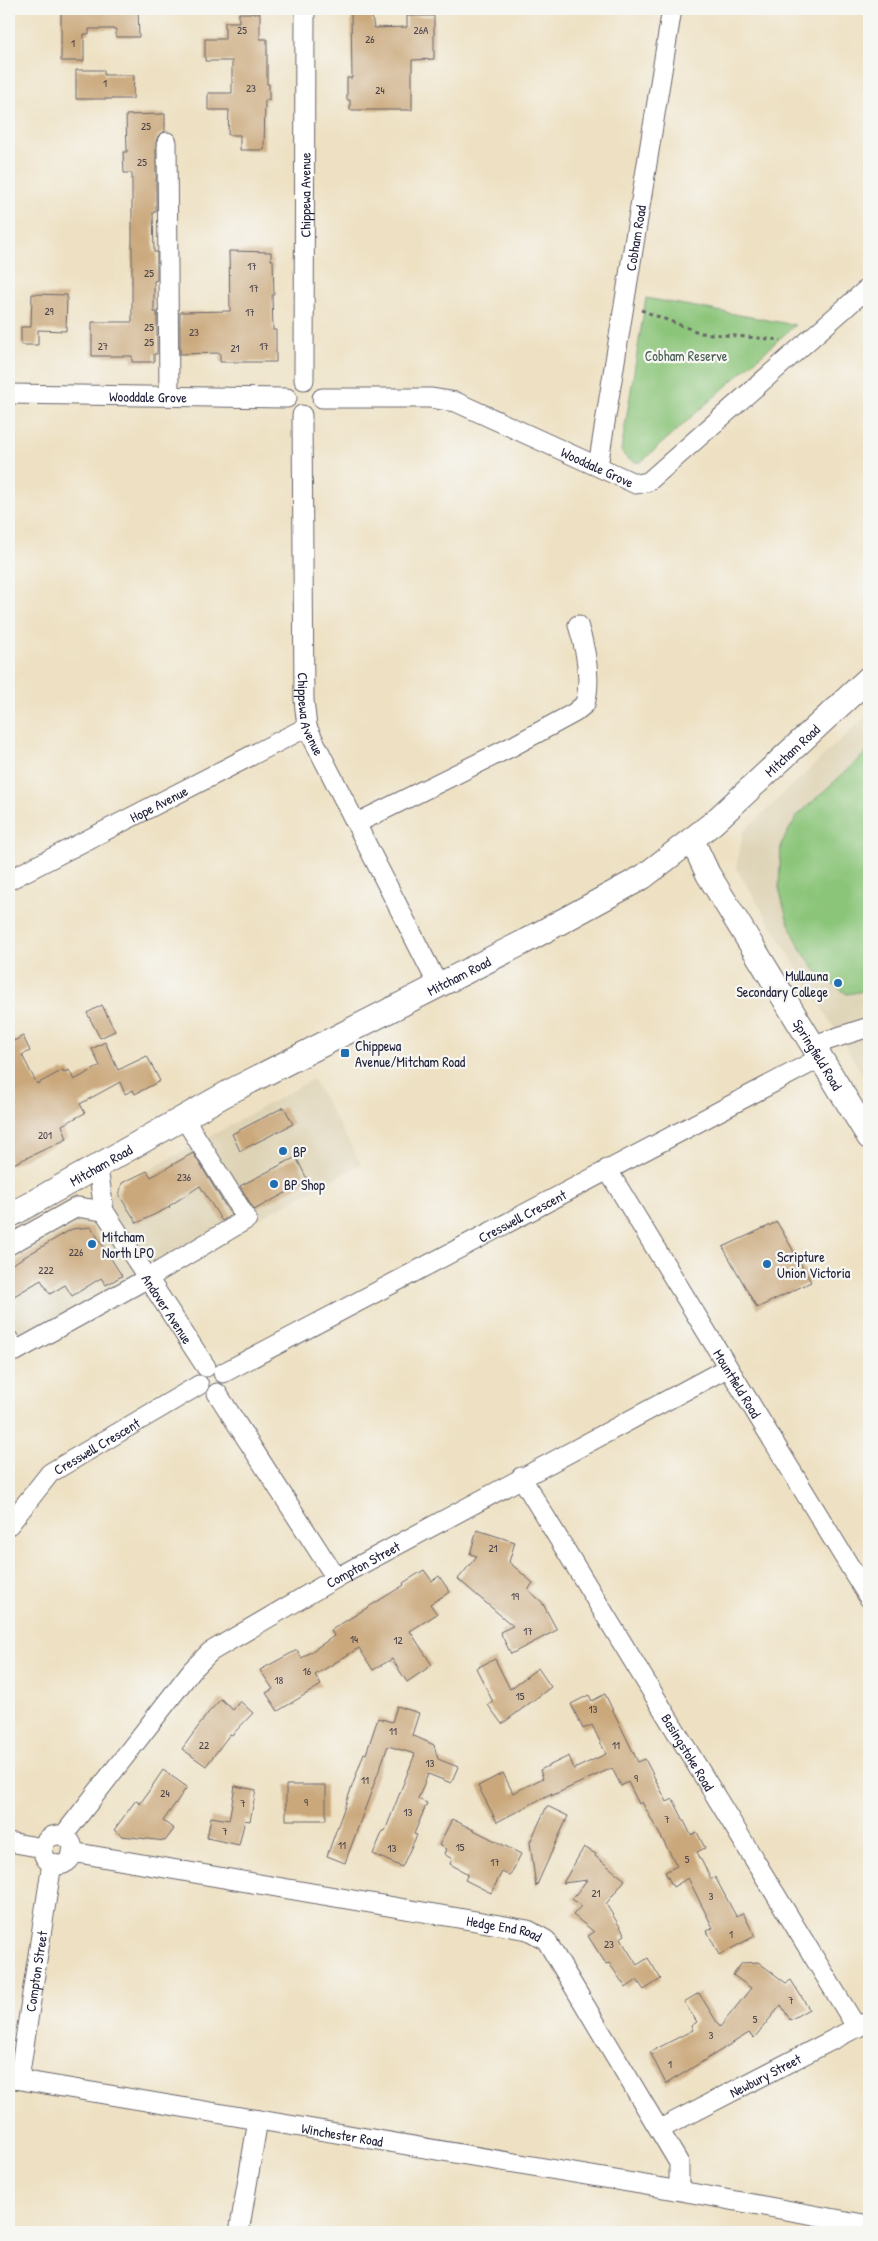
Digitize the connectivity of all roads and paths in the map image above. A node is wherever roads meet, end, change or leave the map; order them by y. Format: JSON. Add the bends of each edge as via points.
{"nodes":[{"id":1,"x":304,"y":9,"type":"edge"},
{"id":2,"x":672,"y":9,"type":"edge"},
{"id":3,"x":167,"y":142,"type":"dead end"},
{"id":4,"x":869,"y":287,"type":"edge"},
{"id":5,"x":643,"y":301,"type":"dead end"},
{"id":6,"x":642,"y":310,"type":"junction"},
{"id":7,"x":640,"y":320,"type":"dead end"},
{"id":8,"x":789,"y":335,"type":"dead end"},
{"id":9,"x":782,"y":340,"type":"junction"},
{"id":10,"x":775,"y":347,"type":"dead end"},
{"id":11,"x":304,"y":380,"type":"junction"},
{"id":12,"x":9,"y":394,"type":"edge"},
{"id":13,"x":169,"y":395,"type":"junction"},
{"id":14,"x":287,"y":398,"type":"junction"},
{"id":15,"x":322,"y":398,"type":"junction"},
{"id":16,"x":302,"y":415,"type":"junction"},
{"id":17,"x":598,"y":466,"type":"junction"},
{"id":18,"x":578,"y":625,"type":"dead end"},
{"id":19,"x":869,"y":678,"type":"edge"},
{"id":20,"x":307,"y":727,"type":"junction"},
{"id":21,"x":357,"y":823,"type":"junction"},
{"id":22,"x":692,"y":840,"type":"junction"},
{"id":23,"x":9,"y":880,"type":"edge"},
{"id":24,"x":438,"y":984,"type":"junction"},
{"id":25,"x":869,"y":1026,"type":"edge"},
{"id":26,"x":816,"y":1051,"type":"junction"},
{"id":27,"x":184,"y":1118,"type":"junction"},
{"id":28,"x":869,"y":1137,"type":"edge"},
{"id":29,"x":98,"y":1167,"type":"junction"},
{"id":30,"x":607,"y":1169,"type":"junction"},
{"id":31,"x":63,"y":1186,"type":"junction"},
{"id":32,"x":77,"y":1207,"type":"junction"},
{"id":33,"x":104,"y":1211,"type":"junction"},
{"id":34,"x":9,"y":1216,"type":"edge"},
{"id":35,"x":9,"y":1245,"type":"edge"},
{"id":36,"x":148,"y":1278,"type":"junction"},
{"id":37,"x":9,"y":1340,"type":"edge"},
{"id":38,"x":727,"y":1368,"type":"junction"},
{"id":39,"x":215,"y":1370,"type":"junction"},
{"id":40,"x":199,"y":1385,"type":"junction"},
{"id":41,"x":217,"y":1393,"type":"junction"},
{"id":42,"x":521,"y":1477,"type":"junction"},
{"id":43,"x":9,"y":1525,"type":"edge"},
{"id":44,"x":336,"y":1578,"type":"junction"},
{"id":45,"x":869,"y":1598,"type":"edge"},
{"id":46,"x":9,"y":1842,"type":"edge"},
{"id":47,"x":68,"y":1844,"type":"junction"},
{"id":48,"x":48,"y":1856,"type":"junction"},
{"id":49,"x":863,"y":2024,"type":"edge"},
{"id":50,"x":14,"y":2078,"type":"edge"},
{"id":51,"x":258,"y":2120,"type":"junction"},
{"id":52,"x":660,"y":2129,"type":"junction"},
{"id":53,"x":675,"y":2190,"type":"junction"},
{"id":54,"x":869,"y":2225,"type":"edge"},
{"id":55,"x":239,"y":2232,"type":"edge"}],
"edges":[{"from":1,"to":11,"type":"street","name":"Chippewa Avenue"},
{"from":2,"to":17,"type":"street","name":"Cobham Road"},
{"from":3,"to":13,"type":"street"},
{"from":4,"to":17,"type":"street","name":"Wooddale Grove","via":[[648,482],[636,484]]},
{"from":5,"to":6,"type":"path"},
{"from":6,"to":7,"type":"path"},
{"from":6,"to":9,"type":"path","via":[[701,333]]},
{"from":8,"to":9,"type":"path"},
{"from":9,"to":10,"type":"path"},
{"from":11,"to":14,"type":"street","via":[[294,384]]},
{"from":11,"to":15,"type":"street","via":[[318,387]]},
{"from":12,"to":13,"type":"street","name":"Wooddale Grove"},
{"from":13,"to":14,"type":"street","name":"Wooddale Grove"},
{"from":14,"to":16,"type":"street","via":[[294,411]]},
{"from":15,"to":16,"type":"street","via":[[318,409]]},
{"from":15,"to":17,"type":"street","name":"Wooddale Grove","via":[[430,398],[456,402]]},
{"from":16,"to":20,"type":"street","name":"Chippewa Avenue","via":[[304,700]]},
{"from":18,"to":21,"type":"street","via":[[587,664],[585,704],[513,746]]},
{"from":19,"to":22,"type":"main road","name":"Mitcham Road"},
{"from":20,"to":21,"type":"street","name":"Chippewa Avenue"},
{"from":20,"to":23,"type":"street","name":"Hope Avenue"},
{"from":21,"to":24,"type":"street","name":"Chippewa Avenue"},
{"from":22,"to":24,"type":"main road","name":"Mitcham Road","via":[[643,877],[522,943]]},
{"from":22,"to":26,"type":"main road","name":"Springfield Road","via":[[708,874]]},
{"from":24,"to":27,"type":"main road","name":"Mitcham Road"},
{"from":25,"to":26,"type":"street","name":"Cresswell Crescent"},
{"from":26,"to":28,"type":"main road","name":"Springfield Road"},
{"from":26,"to":30,"type":"street","name":"Cresswell Crescent"},
{"from":27,"to":29,"type":"main road","name":"Mitcham Road"},
{"from":27,"to":36,"type":"street","via":[[247,1219]]},
{"from":29,"to":31,"type":"main road","name":"Mitcham Road"},
{"from":29,"to":33,"type":"street","name":"Andover Avenue"},
{"from":30,"to":38,"type":"street","name":"Mountfield Road"},
{"from":30,"to":39,"type":"street","name":"Cresswell Crescent"},
{"from":31,"to":32,"type":"street"},
{"from":31,"to":34,"type":"main road","name":"Mitcham Road"},
{"from":32,"to":33,"type":"street"},
{"from":32,"to":35,"type":"street"},
{"from":33,"to":36,"type":"street","name":"Andover Avenue"},
{"from":36,"to":37,"type":"street","via":[[16,1351]]},
{"from":36,"to":39,"type":"street","name":"Andover Avenue"},
{"from":38,"to":42,"type":"street","name":"Compton Street"},
{"from":38,"to":45,"type":"street","name":"Mountfield Road"},
{"from":39,"to":40,"type":"street","via":[[198,1377]]},
{"from":39,"to":41,"type":"street","via":[[225,1382]]},
{"from":40,"to":41,"type":"street","via":[[204,1392]]},
{"from":40,"to":43,"type":"street","name":"Cresswell Crescent","via":[[50,1473]]},
{"from":41,"to":44,"type":"street"},
{"from":42,"to":44,"type":"street","name":"Compton Street"},
{"from":42,"to":49,"type":"street","name":"Basingstoke Road"},
{"from":44,"to":47,"type":"street","name":"Compton Street","via":[[210,1652],[192,1670]]},
{"from":46,"to":48,"type":"street"},
{"from":47,"to":48,"type":"street","via":[[65,1863]]},
{"from":47,"to":48,"type":"street","via":[[50,1837]]},
{"from":47,"to":52,"type":"street","name":"Hedge End Road","via":[[528,1930],[546,1940]]},
{"from":48,"to":50,"type":"street","name":"Compton Street"},
{"from":49,"to":52,"type":"street","name":"Newbury Street"},
{"from":50,"to":51,"type":"street","name":"Winchester Road"},
{"from":51,"to":53,"type":"street","name":"Winchester Road"},
{"from":51,"to":55,"type":"street"},
{"from":52,"to":53,"type":"street","name":"Hedge End Road","via":[[679,2163],[679,2181]]},
{"from":53,"to":54,"type":"street"}]}
